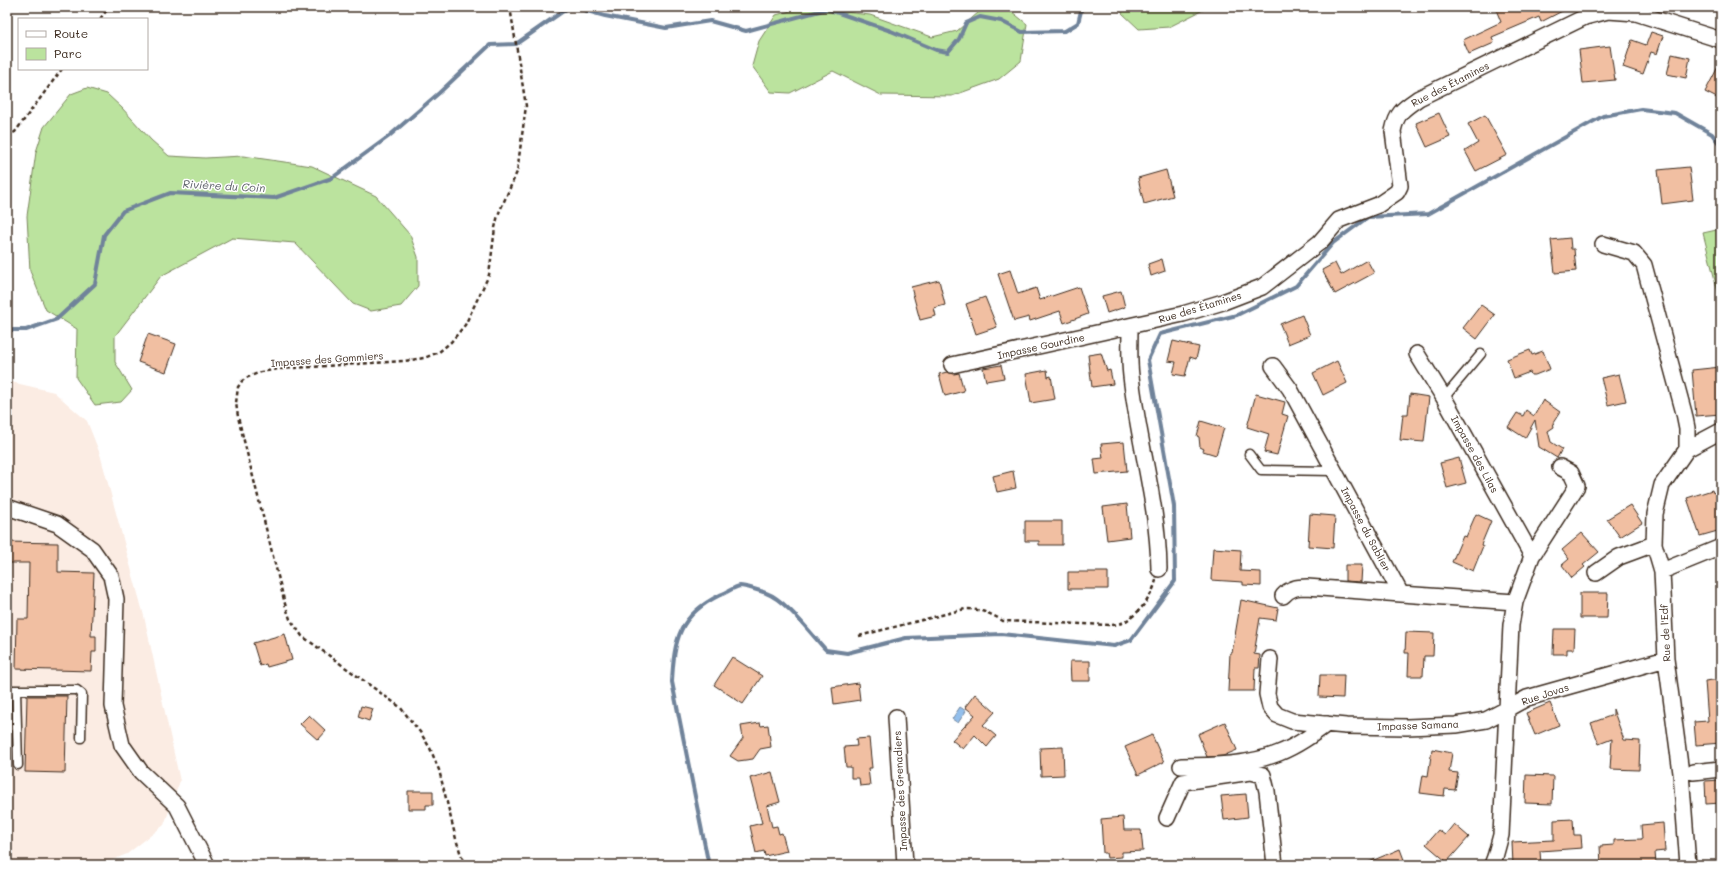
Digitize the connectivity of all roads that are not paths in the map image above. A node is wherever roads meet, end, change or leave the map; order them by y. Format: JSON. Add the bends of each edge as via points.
{"nodes":[{"id":1,"x":1618,"y":9,"type":"edge"},
{"id":2,"x":1721,"y":40,"type":"edge"},
{"id":3,"x":1603,"y":244,"type":"dead end"},
{"id":4,"x":1130,"y":327,"type":"junction"},
{"id":5,"x":1417,"y":354,"type":"dead end"},
{"id":6,"x":1481,"y":354,"type":"dead end"},
{"id":7,"x":952,"y":365,"type":"dead end"},
{"id":8,"x":1273,"y":366,"type":"dead end"},
{"id":9,"x":1444,"y":398,"type":"junction"},
{"id":10,"x":1721,"y":431,"type":"edge"},
{"id":11,"x":1687,"y":449,"type":"junction"},
{"id":12,"x":1249,"y":454,"type":"dead end"},
{"id":13,"x":1560,"y":468,"type":"dead end"},
{"id":14,"x":1335,"y":471,"type":"junction"},
{"id":15,"x":7,"y":507,"type":"edge"},
{"id":16,"x":1654,"y":544,"type":"junction"},
{"id":17,"x":1721,"y":547,"type":"edge"},
{"id":18,"x":1532,"y":556,"type":"junction"},
{"id":19,"x":1159,"y":569,"type":"road end"},
{"id":20,"x":1662,"y":571,"type":"junction"},
{"id":21,"x":1596,"y":573,"type":"dead end"},
{"id":22,"x":1401,"y":594,"type":"junction"},
{"id":23,"x":1283,"y":596,"type":"dead end"},
{"id":24,"x":1515,"y":602,"type":"junction"},
{"id":25,"x":1270,"y":659,"type":"dead end"},
{"id":26,"x":1666,"y":659,"type":"junction"},
{"id":27,"x":11,"y":690,"type":"edge"},
{"id":28,"x":1507,"y":709,"type":"junction"},
{"id":29,"x":896,"y":717,"type":"dead end"},
{"id":30,"x":1327,"y":724,"type":"junction"},
{"id":31,"x":81,"y":738,"type":"dead end"},
{"id":32,"x":18,"y":765,"type":"dead end"},
{"id":33,"x":1181,"y":766,"type":"dead end"},
{"id":34,"x":1721,"y":769,"type":"edge"},
{"id":35,"x":1693,"y":772,"type":"dead end"},
{"id":36,"x":1167,"y":818,"type":"dead end"},
{"id":37,"x":207,"y":865,"type":"edge"},
{"id":38,"x":905,"y":865,"type":"edge"},
{"id":39,"x":1275,"y":865,"type":"edge"},
{"id":40,"x":1492,"y":865,"type":"edge"},
{"id":41,"x":1688,"y":865,"type":"edge"}],
"edges":[{"from":1,"to":2,"type":"street","name":"Rue des Étamines"},
{"from":1,"to":4,"type":"street","name":"Rue des Étamines","via":[[1585,17],[1419,98],[1402,110],[1392,131],[1400,186],[1397,192],[1378,205],[1340,220],[1320,242],[1262,287],[1223,302]]},
{"from":3,"to":11,"type":"street","via":[[1634,253],[1644,265],[1684,413]]},
{"from":4,"to":7,"type":"street","name":"Impasse Gourdine"},
{"from":4,"to":19,"type":"street","via":[[1131,374],[1152,490]]},
{"from":5,"to":9,"type":"street","name":"Impasse des Lilas"},
{"from":6,"to":9,"type":"lane"},
{"from":8,"to":14,"type":"street","name":"Impasse du Sablier","via":[[1290,389]]},
{"from":9,"to":18,"type":"street","name":"Impasse des Lilas"},
{"from":10,"to":11,"type":"street","name":"Rue de l'Edf"},
{"from":11,"to":16,"type":"street","name":"Rue de l'Edf","via":[[1662,485],[1655,514]]},
{"from":12,"to":14,"type":"lane","via":[[1261,470]]},
{"from":13,"to":18,"type":"street","via":[[1571,473],[1577,486]]},
{"from":14,"to":22,"type":"street","name":"Impasse du Sablier"},
{"from":15,"to":37,"type":"street","via":[[57,524],[92,549],[111,576],[116,599],[113,706],[122,745],[141,772],[177,806]]},
{"from":16,"to":20,"type":"street","name":"Rue de l'Edf"},
{"from":16,"to":21,"type":"street","via":[[1619,557]]},
{"from":17,"to":20,"type":"street"},
{"from":18,"to":24,"type":"street"},
{"from":20,"to":26,"type":"street","name":"Rue de l'Edf"},
{"from":22,"to":23,"type":"street","via":[[1295,587]]},
{"from":22,"to":24,"type":"street"},
{"from":24,"to":28,"type":"street","via":[[1511,625]]},
{"from":25,"to":30,"type":"street","name":"Impasse Samana","via":[[1267,694],[1270,707],[1277,715],[1292,721]]},
{"from":26,"to":28,"type":"street","name":"Rue Jovas","via":[[1527,698]]},
{"from":26,"to":41,"type":"street","name":"Rue de l'Edf","via":[[1681,773]]},
{"from":27,"to":31,"type":"lane","via":[[78,690],[82,694]]},
{"from":27,"to":32,"type":"lane"},
{"from":28,"to":30,"type":"street","name":"Impasse Samana","via":[[1486,720],[1456,725],[1407,727]]},
{"from":28,"to":40,"type":"street","via":[[1501,835]]},
{"from":29,"to":38,"type":"street","name":"Impasse des Grenadiers"},
{"from":30,"to":33,"type":"street","via":[[1300,743],[1258,760]]},
{"from":34,"to":35,"type":"street"},
{"from":36,"to":39,"type":"street","via":[[1183,782],[1251,772],[1263,775]]}]}
